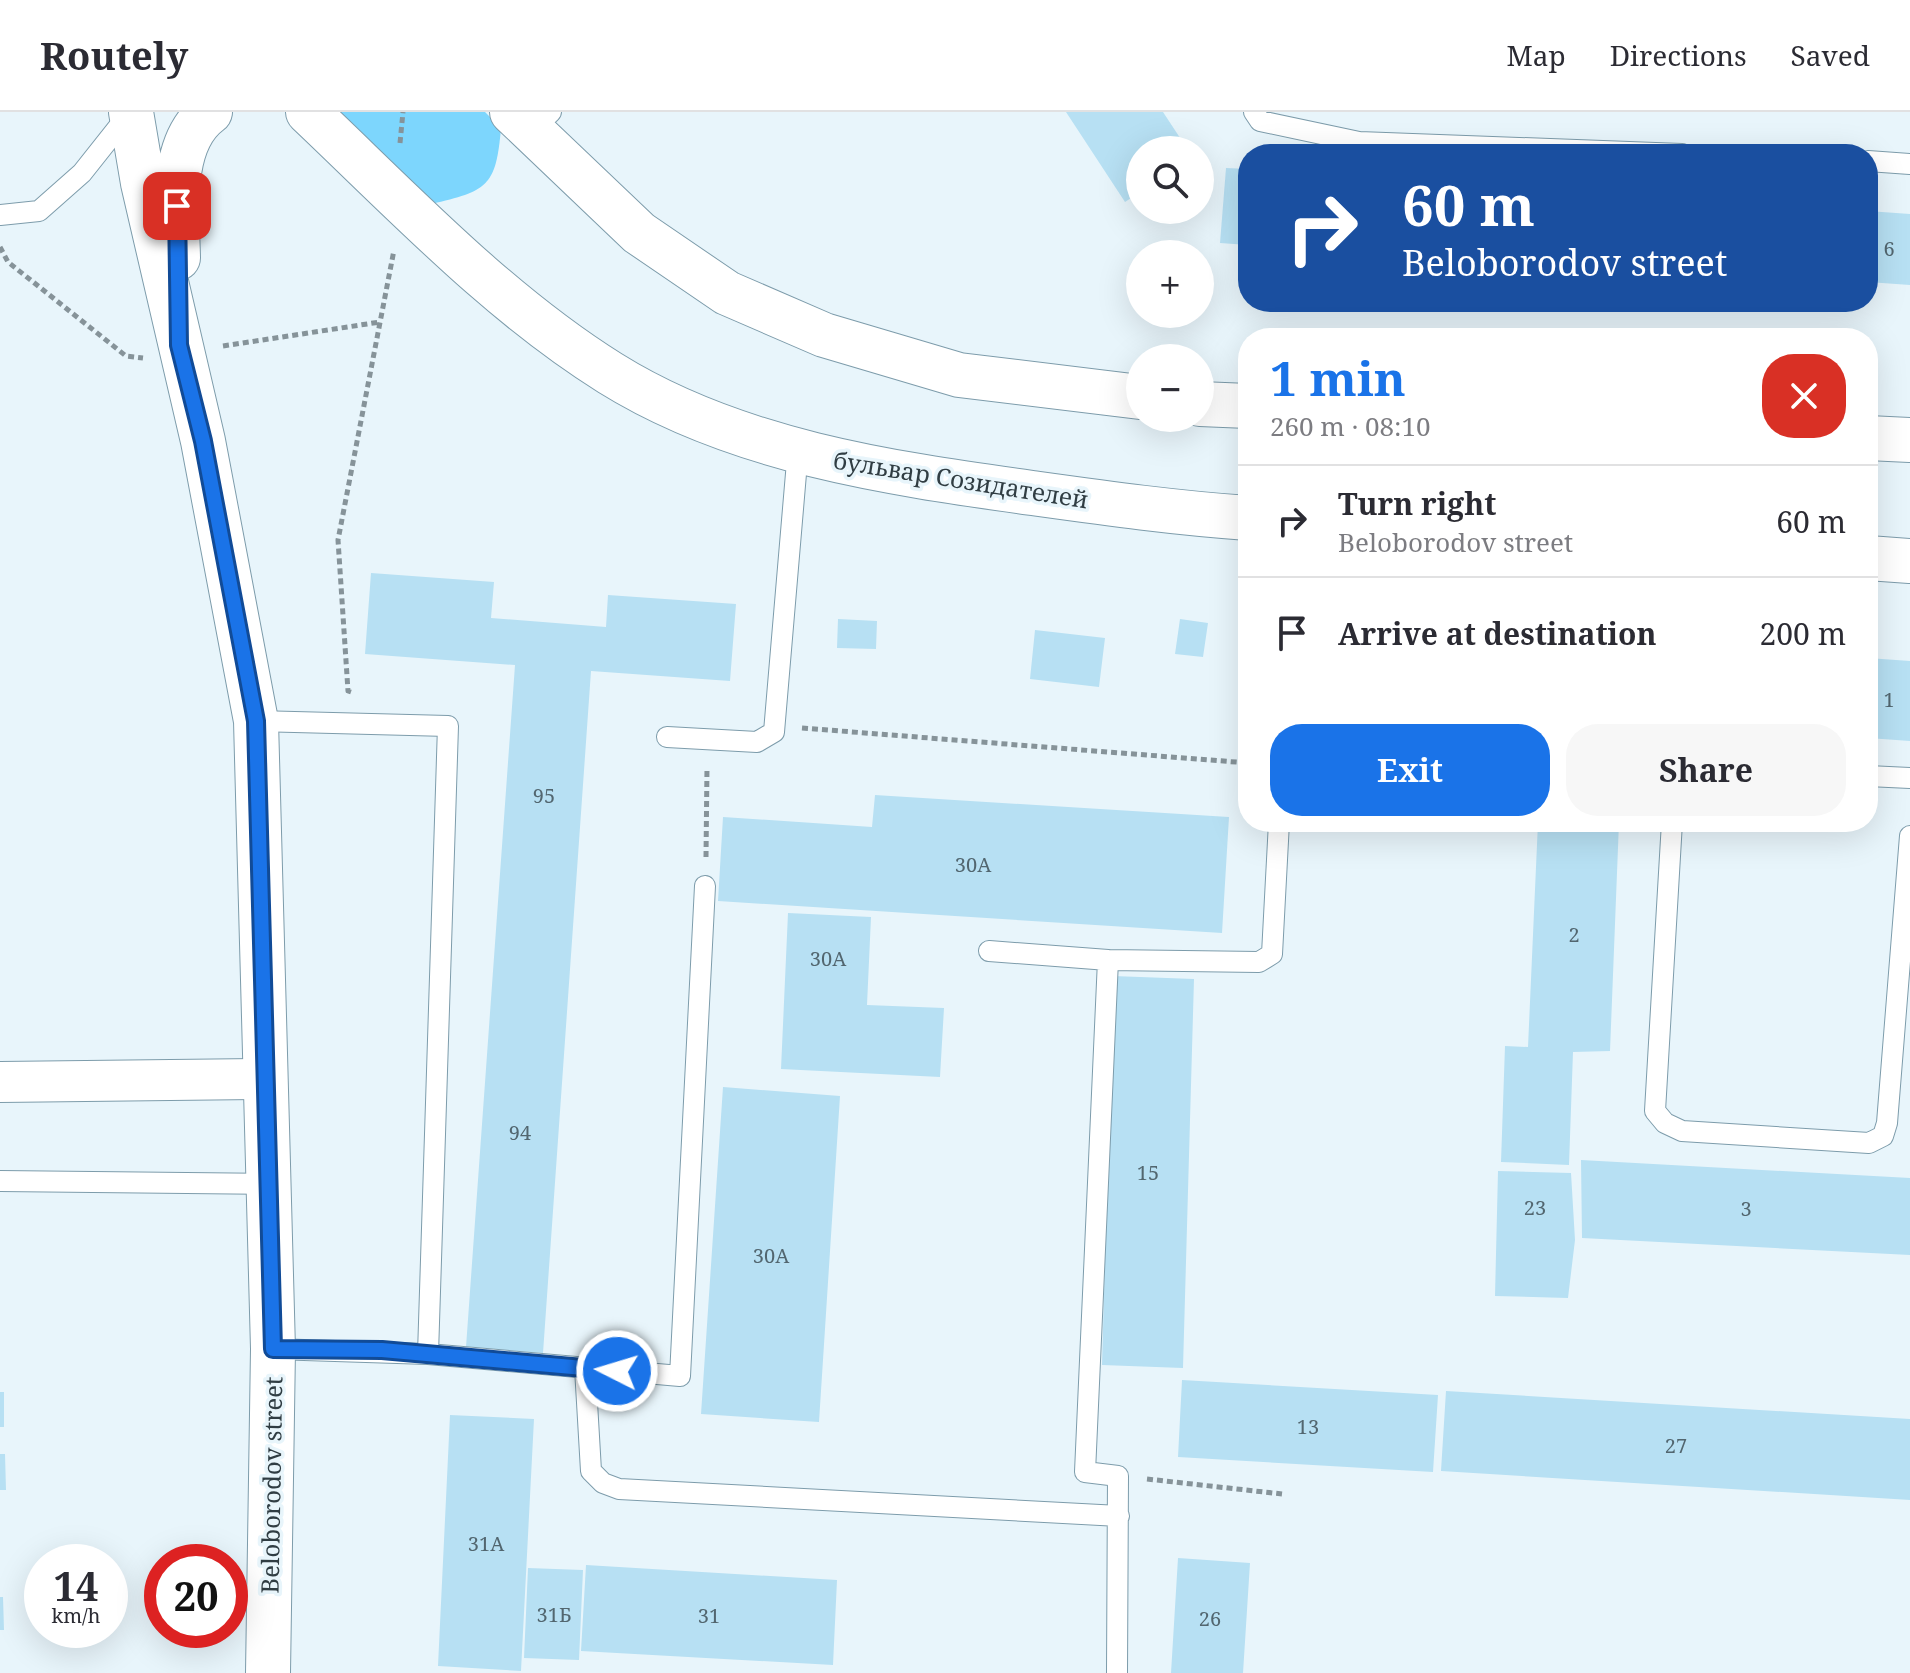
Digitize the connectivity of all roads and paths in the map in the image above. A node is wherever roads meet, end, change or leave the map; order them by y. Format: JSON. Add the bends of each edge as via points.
{"nodes":[{"id":1,"x":131,"y":112,"type":"edge"},
{"id":2,"x":210,"y":112,"type":"edge"},
{"id":3,"x":282,"y":112,"type":"edge"},
{"id":4,"x":308,"y":112,"type":"edge"},
{"id":5,"x":1260,"y":115,"type":"edge"},
{"id":6,"x":531,"y":119,"type":"edge"},
{"id":7,"x":1413,"y":144,"type":"edge"},
{"id":8,"x":1878,"y":162,"type":"edge"},
{"id":9,"x":1910,"y":164,"type":"edge"},
{"id":10,"x":394,"y":194,"type":"junction"},
{"id":11,"x":0,"y":215,"type":"edge"},
{"id":12,"x":394,"y":239,"type":"dead end"},
{"id":13,"x":0,"y":247,"type":"edge"},
{"id":14,"x":380,"y":322,"type":"junction"},
{"id":15,"x":179,"y":351,"type":"junction"},
{"id":16,"x":1126,"y":395,"type":"edge"},
{"id":17,"x":1214,"y":405,"type":"edge"},
{"id":18,"x":1238,"y":406,"type":"edge"},
{"id":19,"x":1878,"y":438,"type":"edge"},
{"id":20,"x":1910,"y":440,"type":"edge"},
{"id":21,"x":798,"y":450,"type":"junction"},
{"id":22,"x":1238,"y":517,"type":"edge"},
{"id":23,"x":1878,"y":559,"type":"edge"},
{"id":24,"x":1910,"y":561,"type":"edge"},
{"id":25,"x":363,"y":697,"type":"dead end"},
{"id":26,"x":256,"y":721,"type":"junction"},
{"id":27,"x":775,"y":726,"type":"junction"},
{"id":28,"x":667,"y":737,"type":"dead end"},
{"id":29,"x":707,"y":739,"type":"junction"},
{"id":30,"x":1238,"y":762,"type":"edge"},
{"id":31,"x":1878,"y":776,"type":"edge"},
{"id":32,"x":1910,"y":778,"type":"edge"},
{"id":33,"x":1278,"y":832,"type":"edge"},
{"id":34,"x":1671,"y":832,"type":"edge"},
{"id":35,"x":1910,"y":836,"type":"edge"},
{"id":36,"x":705,"y":886,"type":"joint"},
{"id":37,"x":989,"y":951,"type":"dead end"},
{"id":38,"x":1108,"y":960,"type":"junction"},
{"id":39,"x":266,"y":1079,"type":"junction"},
{"id":40,"x":0,"y":1082,"type":"edge"},
{"id":41,"x":0,"y":1181,"type":"edge"},
{"id":42,"x":271,"y":1184,"type":"junction"},
{"id":43,"x":273,"y":1349,"type":"junction"},
{"id":44,"x":428,"y":1354,"type":"junction"},
{"id":45,"x":585,"y":1368,"type":"junction"},
{"id":46,"x":1118,"y":1476,"type":"junction"},
{"id":47,"x":1282,"y":1494,"type":"dead end"},
{"id":48,"x":1119,"y":1516,"type":"junction"},
{"id":49,"x":268,"y":1673,"type":"edge"},
{"id":50,"x":1117,"y":1673,"type":"edge"}],
"edges":[{"from":1,"to":11,"type":"lane","via":[[82,173],[39,211]]},
{"from":1,"to":15,"type":"main road","name":"Beloborodov street"},
{"from":2,"to":15,"type":"main road","name":"Beloborodov street","via":[[195,123],[182,159],[177,206]]},
{"from":3,"to":10,"type":"main road","via":[[310,127]]},
{"from":4,"to":10,"type":"main road","name":"бульвар Созидателей"},
{"from":5,"to":7,"type":"lane","via":[[1359,142]]},
{"from":6,"to":16,"type":"main road","via":[[639,233],[727,293],[824,335],[959,375]]},
{"from":8,"to":9,"type":"lane"},
{"from":10,"to":21,"type":"main road","name":"бульвар Созидателей","via":[[523,310],[611,373],[702,418]]},
{"from":12,"to":14,"type":"path"},
{"from":13,"to":15,"type":"path","via":[[8,262],[126,356]]},
{"from":14,"to":15,"type":"path"},
{"from":14,"to":25,"type":"path","via":[[338,540],[348,691]]},
{"from":15,"to":26,"type":"main road","name":"Beloborodov street","via":[[203,441]]},
{"from":17,"to":18,"type":"main road"},
{"from":19,"to":20,"type":"main road"},
{"from":21,"to":22,"type":"main road","name":"бульвар Созидателей","via":[[920,477]]},
{"from":21,"to":27,"type":"lane"},
{"from":23,"to":24,"type":"main road"},
{"from":26,"to":39,"type":"main road","name":"Beloborodov street"},
{"from":26,"to":44,"type":"lane","via":[[448,726]]},
{"from":27,"to":29,"type":"lane","via":[[757,742]]},
{"from":27,"to":30,"type":"path"},
{"from":28,"to":29,"type":"lane"},
{"from":29,"to":36,"type":"path"},
{"from":31,"to":32,"type":"lane"},
{"from":33,"to":38,"type":"lane","via":[[1272,954],[1259,962]]},
{"from":34,"to":35,"type":"lane","via":[[1655,1111],[1682,1131],[1869,1143],[1883,1136],[1887,1123]]},
{"from":36,"to":45,"type":"lane","via":[[680,1376]]},
{"from":37,"to":38,"type":"lane"},
{"from":38,"to":46,"type":"lane","via":[[1085,1472]]},
{"from":39,"to":40,"type":"street"},
{"from":39,"to":42,"type":"main road","name":"Beloborodov street"},
{"from":41,"to":42,"type":"lane"},
{"from":42,"to":43,"type":"main road","name":"Beloborodov street"},
{"from":43,"to":44,"type":"lane"},
{"from":43,"to":49,"type":"main road","name":"Beloborodov street"},
{"from":44,"to":45,"type":"lane"},
{"from":45,"to":48,"type":"lane","via":[[591,1471],[619,1489]]},
{"from":46,"to":47,"type":"path"},
{"from":46,"to":48,"type":"lane"},
{"from":48,"to":50,"type":"lane"}]}
